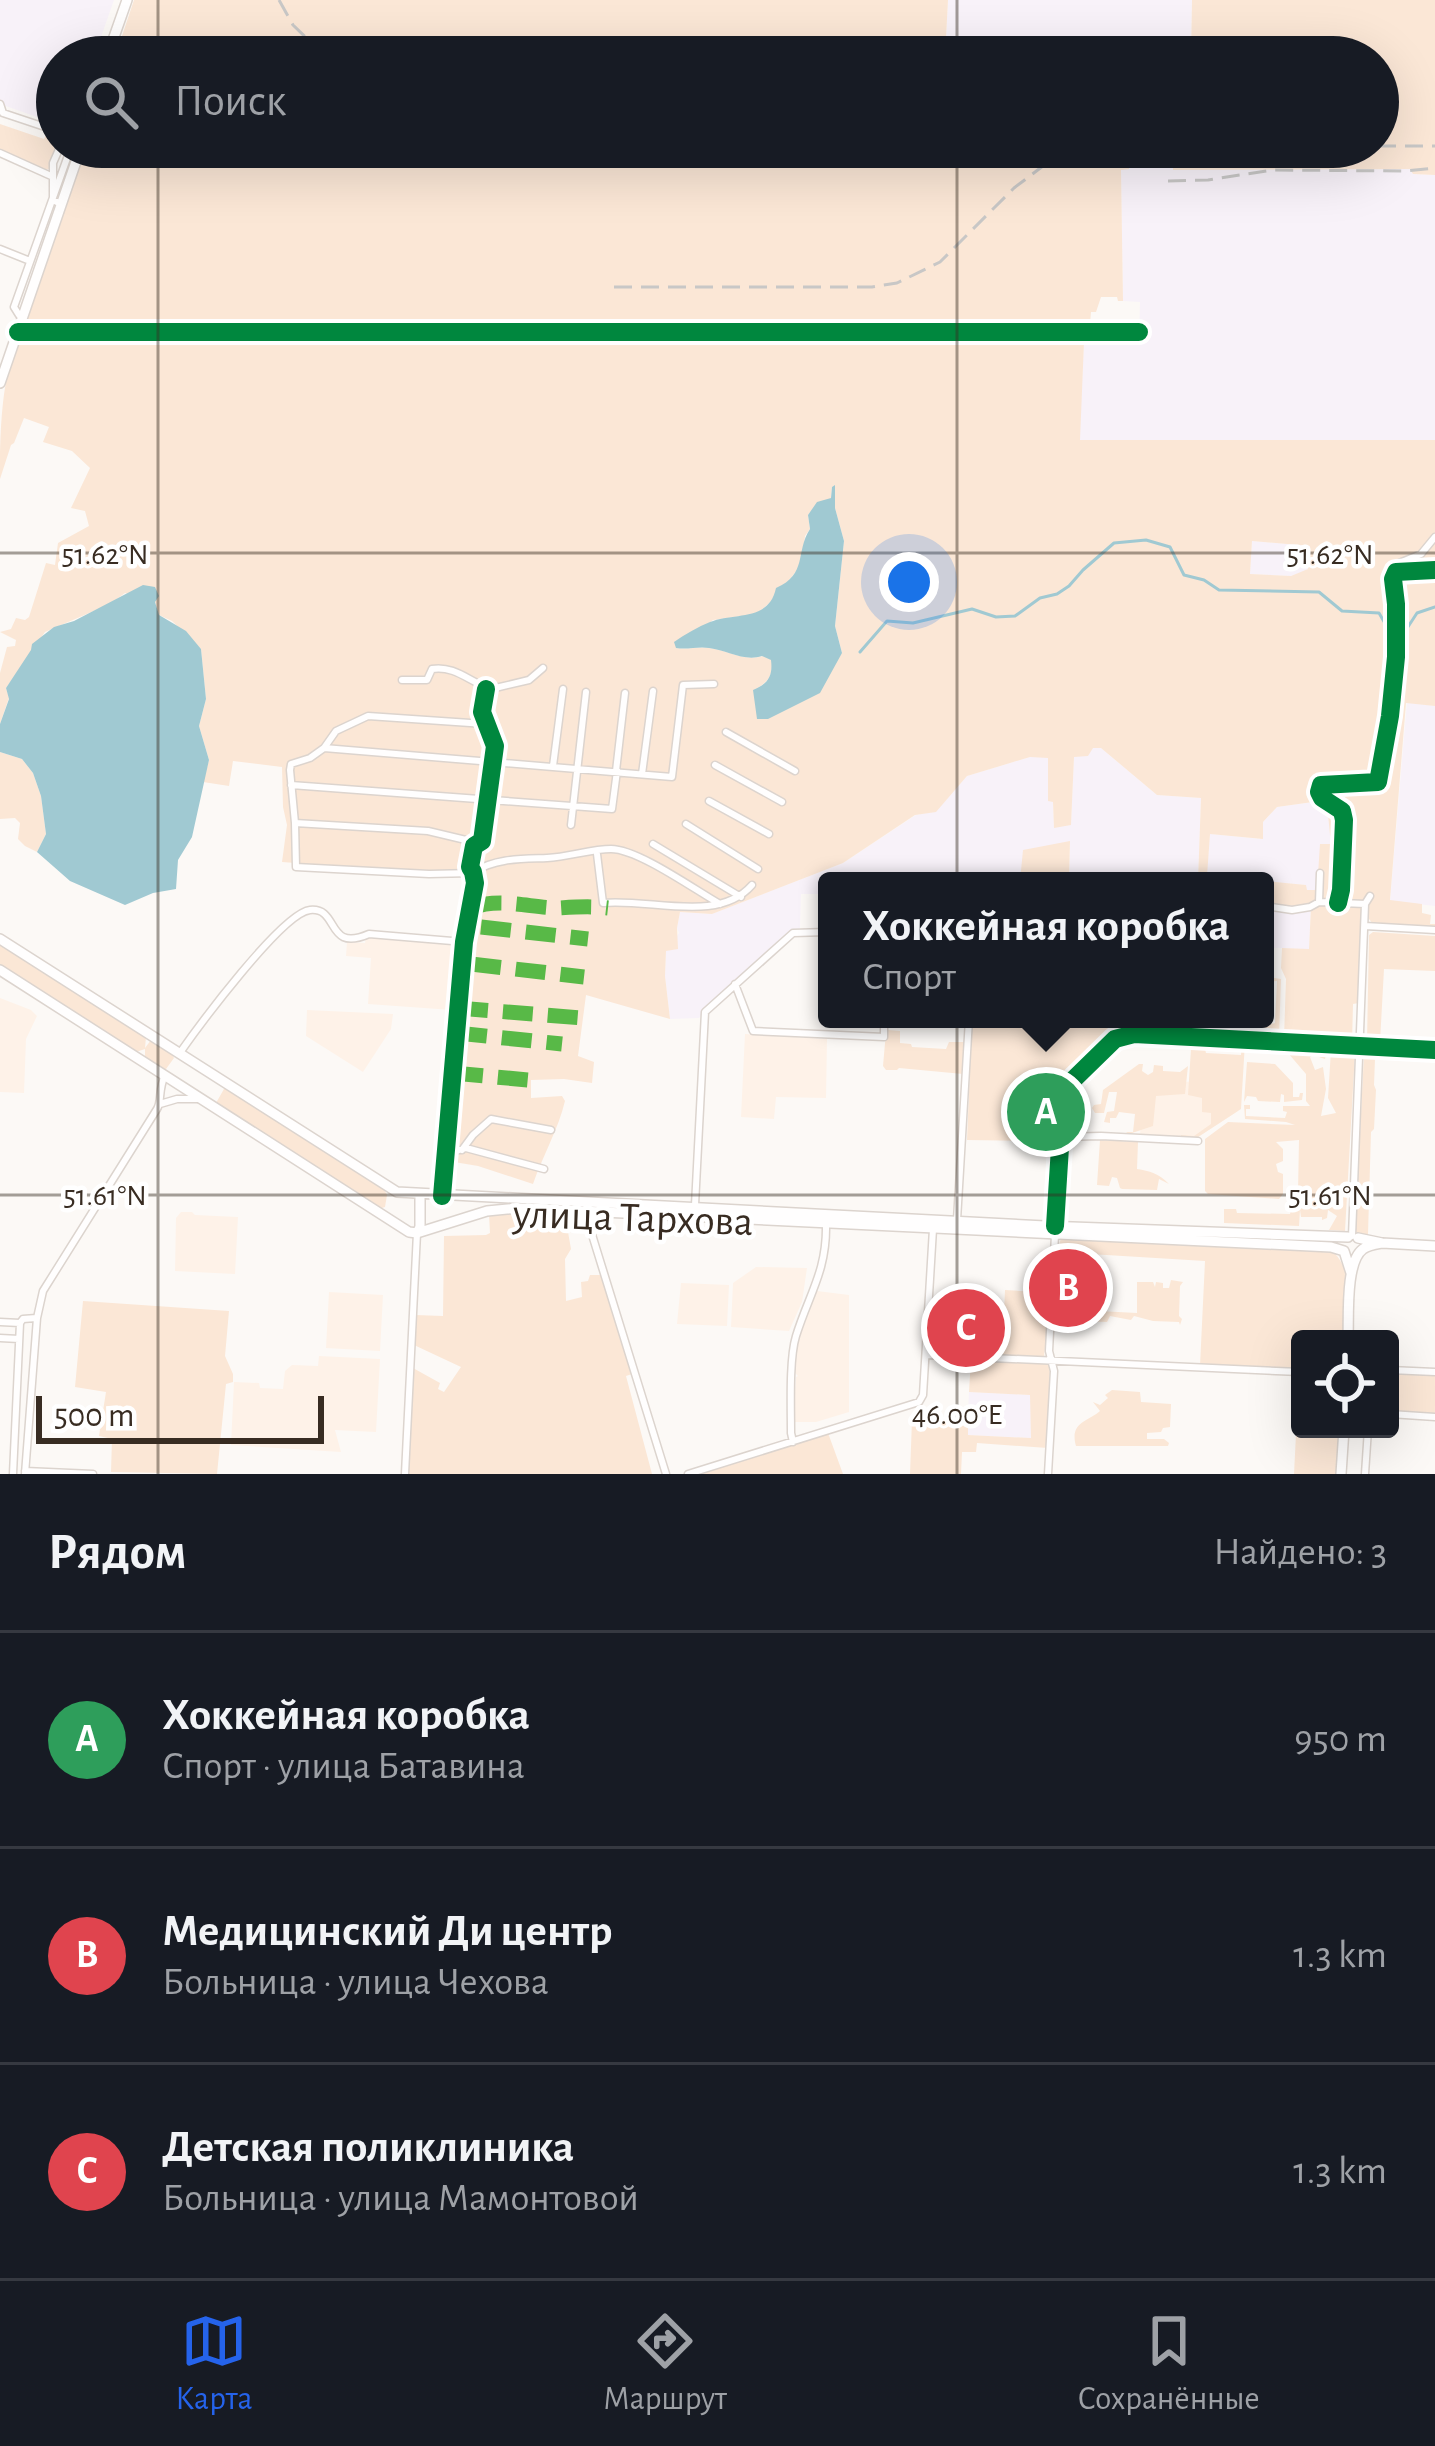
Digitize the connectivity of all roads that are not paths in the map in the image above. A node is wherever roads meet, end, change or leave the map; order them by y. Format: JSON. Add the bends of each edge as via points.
{"nodes":[{"id":1,"x":129,"y":0,"type":"edge"},
{"id":2,"x":117,"y":36,"type":"edge"},
{"id":3,"x":0,"y":104,"type":"edge"},
{"id":4,"x":36,"y":124,"type":"edge"},
{"id":5,"x":0,"y":152,"type":"edge"},
{"id":6,"x":53,"y":168,"type":"edge"},
{"id":7,"x":68,"y":168,"type":"edge"},
{"id":8,"x":69,"y":168,"type":"edge"},
{"id":9,"x":51,"y":176,"type":"junction"},
{"id":10,"x":55,"y":201,"type":"junction"},
{"id":11,"x":0,"y":249,"type":"edge"},
{"id":12,"x":31,"y":262,"type":"junction"},
{"id":13,"x":19,"y":315,"type":"junction"},
{"id":14,"x":18,"y":332,"type":"junction"},
{"id":15,"x":1139,"y":332,"type":"dead end"},
{"id":16,"x":2,"y":354,"type":"edge"},
{"id":17,"x":0,"y":369,"type":"edge"},
{"id":18,"x":0,"y":382,"type":"edge"},
{"id":19,"x":1435,"y":537,"type":"edge"},
{"id":20,"x":1435,"y":570,"type":"edge"},
{"id":21,"x":1396,"y":572,"type":"junction"},
{"id":22,"x":544,"y":668,"type":"dead end"},
{"id":23,"x":402,"y":680,"type":"dead end"},
{"id":24,"x":713,"y":683,"type":"dead end"},
{"id":25,"x":486,"y":688,"type":"junction"},
{"id":26,"x":563,"y":689,"type":"dead end"},
{"id":27,"x":653,"y":691,"type":"dead end"},
{"id":28,"x":586,"y":692,"type":"dead end"},
{"id":29,"x":626,"y":692,"type":"dead end"},
{"id":30,"x":484,"y":724,"type":"junction"},
{"id":31,"x":726,"y":732,"type":"dead end"},
{"id":32,"x":324,"y":748,"type":"junction"},
{"id":33,"x":494,"y":762,"type":"junction"},
{"id":34,"x":715,"y":765,"type":"dead end"},
{"id":35,"x":553,"y":766,"type":"junction"},
{"id":36,"x":578,"y":768,"type":"junction"},
{"id":37,"x":616,"y":771,"type":"junction"},
{"id":38,"x":795,"y":771,"type":"dead end"},
{"id":39,"x":642,"y":774,"type":"junction"},
{"id":40,"x":291,"y":785,"type":"junction"},
{"id":41,"x":489,"y":798,"type":"junction"},
{"id":42,"x":709,"y":801,"type":"dead end"},
{"id":43,"x":782,"y":802,"type":"dead end"},
{"id":44,"x":573,"y":806,"type":"junction"},
{"id":45,"x":295,"y":823,"type":"junction"},
{"id":46,"x":686,"y":824,"type":"dead end"},
{"id":47,"x":571,"y":825,"type":"dead end"},
{"id":48,"x":769,"y":834,"type":"dead end"},
{"id":49,"x":653,"y":844,"type":"dead end"},
{"id":50,"x":474,"y":845,"type":"junction"},
{"id":51,"x":597,"y":852,"type":"junction"},
{"id":52,"x":758,"y":868,"type":"dead end"},
{"id":53,"x":1320,"y":873,"type":"dead end"},
{"id":54,"x":473,"y":874,"type":"junction"},
{"id":55,"x":752,"y":885,"type":"dead end"},
{"id":56,"x":741,"y":897,"type":"junction"},
{"id":57,"x":1318,"y":902,"type":"junction"},
{"id":58,"x":1338,"y":903,"type":"junction"},
{"id":59,"x":720,"y":904,"type":"junction"},
{"id":60,"x":1274,"y":908,"type":"edge"},
{"id":61,"x":1365,"y":926,"type":"junction"},
{"id":62,"x":1435,"y":930,"type":"edge"},
{"id":63,"x":818,"y":932,"type":"edge"},
{"id":64,"x":0,"y":939,"type":"edge"},
{"id":65,"x":464,"y":942,"type":"junction"},
{"id":66,"x":0,"y":970,"type":"edge"},
{"id":67,"x":735,"y":984,"type":"junction"},
{"id":68,"x":884,"y":1028,"type":"edge"},
{"id":69,"x":968,"y":1028,"type":"edge"},
{"id":70,"x":1116,"y":1028,"type":"edge"},
{"id":71,"x":1115,"y":1039,"type":"junction"},
{"id":72,"x":144,"y":1046,"type":"junction"},
{"id":73,"x":1360,"y":1047,"type":"junction"},
{"id":74,"x":1435,"y":1050,"type":"edge"},
{"id":75,"x":179,"y":1054,"type":"junction"},
{"id":76,"x":165,"y":1075,"type":"junction"},
{"id":77,"x":224,"y":1081,"type":"junction"},
{"id":78,"x":205,"y":1102,"type":"junction"},
{"id":79,"x":160,"y":1104,"type":"junction"},
{"id":80,"x":551,"y":1130,"type":"dead end"},
{"id":81,"x":1060,"y":1137,"type":"junction"},
{"id":82,"x":1198,"y":1141,"type":"dead end"},
{"id":83,"x":462,"y":1150,"type":"junction"},
{"id":84,"x":446,"y":1154,"type":"junction"},
{"id":85,"x":544,"y":1169,"type":"dead end"},
{"id":86,"x":394,"y":1192,"type":"junction"},
{"id":87,"x":420,"y":1195,"type":"junction"},
{"id":88,"x":442,"y":1196,"type":"junction"},
{"id":89,"x":468,"y":1197,"type":"junction"},
{"id":90,"x":585,"y":1208,"type":"junction"},
{"id":91,"x":696,"y":1213,"type":"junction"},
{"id":92,"x":469,"y":1216,"type":"junction"},
{"id":93,"x":388,"y":1219,"type":"junction"},
{"id":94,"x":826,"y":1224,"type":"junction"},
{"id":95,"x":934,"y":1224,"type":"junction"},
{"id":96,"x":957,"y":1225,"type":"junction"},
{"id":97,"x":1055,"y":1231,"type":"junction"},
{"id":98,"x":417,"y":1232,"type":"junction"},
{"id":99,"x":1353,"y":1237,"type":"junction"},
{"id":100,"x":1306,"y":1242,"type":"junction"},
{"id":101,"x":1382,"y":1243,"type":"junction"},
{"id":102,"x":1435,"y":1246,"type":"edge"},
{"id":103,"x":1345,"y":1251,"type":"junction"},
{"id":104,"x":1360,"y":1251,"type":"junction"},
{"id":105,"x":1351,"y":1273,"type":"junction"},
{"id":106,"x":38,"y":1318,"type":"junction"},
{"id":107,"x":0,"y":1322,"type":"edge"},
{"id":108,"x":20,"y":1323,"type":"junction"},
{"id":109,"x":1348,"y":1330,"type":"edge"},
{"id":110,"x":0,"y":1338,"type":"edge"},
{"id":111,"x":19,"y":1339,"type":"junction"},
{"id":112,"x":926,"y":1354,"type":"junction"},
{"id":113,"x":1051,"y":1360,"type":"junction"},
{"id":114,"x":1399,"y":1370,"type":"edge"},
{"id":115,"x":1291,"y":1372,"type":"edge"},
{"id":116,"x":1435,"y":1372,"type":"edge"},
{"id":117,"x":18,"y":1386,"type":"junction"},
{"id":118,"x":32,"y":1387,"type":"junction"},
{"id":119,"x":1399,"y":1415,"type":"edge"},
{"id":120,"x":1435,"y":1417,"type":"edge"},
{"id":121,"x":1343,"y":1438,"type":"edge"},
{"id":122,"x":1367,"y":1438,"type":"edge"},
{"id":123,"x":794,"y":1442,"type":"junction"},
{"id":124,"x":25,"y":1472,"type":"edge"},
{"id":125,"x":13,"y":1474,"type":"edge"},
{"id":126,"x":92,"y":1474,"type":"edge"},
{"id":127,"x":405,"y":1474,"type":"edge"},
{"id":128,"x":666,"y":1474,"type":"edge"},
{"id":129,"x":688,"y":1474,"type":"edge"},
{"id":130,"x":1048,"y":1474,"type":"edge"},
{"id":131,"x":1341,"y":1474,"type":"edge"},
{"id":132,"x":1365,"y":1474,"type":"edge"}],
"edges":[{"from":1,"to":2,"type":"main road"},
{"from":3,"to":4,"type":"street","via":[[3,113]]},
{"from":5,"to":9,"type":"street"},
{"from":6,"to":9,"type":"street"},
{"from":7,"to":10,"type":"main road"},
{"from":8,"to":14,"type":"main road"},
{"from":9,"to":10,"type":"street"},
{"from":10,"to":12,"type":"street"},
{"from":10,"to":13,"type":"main road"},
{"from":11,"to":12,"type":"street"},
{"from":12,"to":13,"type":"street","via":[[14,307]]},
{"from":13,"to":16,"type":"main road"},
{"from":14,"to":15,"type":"street"},
{"from":14,"to":18,"type":"main road"},
{"from":16,"to":17,"type":"main road"},
{"from":19,"to":21,"type":"street"},
{"from":20,"to":21,"type":"street"},
{"from":21,"to":58,"type":"street","via":[[1396,657],[1378,782],[1334,782],[1319,792],[1344,820]]},
{"from":22,"to":25,"type":"street","via":[[529,680]]},
{"from":23,"to":25,"type":"street","via":[[427,680],[432,669]]},
{"from":24,"to":39,"type":"street","via":[[683,685],[672,777]]},
{"from":25,"to":30,"type":"street"},
{"from":26,"to":35,"type":"street"},
{"from":27,"to":39,"type":"street"},
{"from":28,"to":36,"type":"street"},
{"from":29,"to":37,"type":"street"},
{"from":30,"to":32,"type":"street","via":[[374,715],[336,731]]},
{"from":30,"to":33,"type":"street"},
{"from":31,"to":38,"type":"street"},
{"from":32,"to":33,"type":"street"},
{"from":32,"to":40,"type":"street","via":[[291,764]]},
{"from":33,"to":35,"type":"street"},
{"from":33,"to":41,"type":"street"},
{"from":34,"to":43,"type":"street"},
{"from":35,"to":36,"type":"street"},
{"from":36,"to":37,"type":"street"},
{"from":36,"to":44,"type":"street"},
{"from":37,"to":39,"type":"street"},
{"from":37,"to":44,"type":"street","via":[[613,809]]},
{"from":40,"to":41,"type":"street"},
{"from":40,"to":45,"type":"street"},
{"from":41,"to":44,"type":"street"},
{"from":41,"to":50,"type":"street","via":[[482,841]]},
{"from":42,"to":48,"type":"street"},
{"from":44,"to":47,"type":"street"},
{"from":45,"to":50,"type":"street","via":[[428,832]]},
{"from":45,"to":54,"type":"street","via":[[296,866]]},
{"from":46,"to":52,"type":"street"},
{"from":49,"to":56,"type":"street"},
{"from":50,"to":54,"type":"street"},
{"from":51,"to":54,"type":"street","via":[[493,862]]},
{"from":51,"to":59,"type":"street","via":[[626,850]]},
{"from":51,"to":59,"type":"street","via":[[603,903]]},
{"from":53,"to":57,"type":"street"},
{"from":54,"to":65,"type":"street"},
{"from":55,"to":56,"type":"street"},
{"from":56,"to":59,"type":"street"},
{"from":57,"to":58,"type":"street"},
{"from":57,"to":60,"type":"street"},
{"from":58,"to":61,"type":"street","via":[[1368,900]]},
{"from":61,"to":62,"type":"street"},
{"from":61,"to":73,"type":"street"},
{"from":63,"to":67,"type":"street","via":[[793,932]]},
{"from":64,"to":72,"type":"main road","name":"улица Тархова"},
{"from":65,"to":75,"type":"street","via":[[341,938],[326,914],[308,910],[256,956]]},
{"from":65,"to":84,"type":"street"},
{"from":66,"to":72,"type":"main road","name":"улица Тархова"},
{"from":67,"to":68,"type":"street","via":[[753,1031],[884,1037]]},
{"from":67,"to":91,"type":"street","via":[[703,1019]]},
{"from":69,"to":96,"type":"street"},
{"from":70,"to":71,"type":"street"},
{"from":71,"to":73,"type":"street"},
{"from":71,"to":81,"type":"street","via":[[1066,1089]]},
{"from":72,"to":75,"type":"main road","name":"улица Тархова"},
{"from":72,"to":76,"type":"main road","name":"улица Тархова"},
{"from":73,"to":74,"type":"street"},
{"from":73,"to":99,"type":"street"},
{"from":75,"to":76,"type":"main road"},
{"from":75,"to":77,"type":"main road","name":"улица Тархова"},
{"from":76,"to":78,"type":"main road","name":"улица Тархова"},
{"from":76,"to":79,"type":"street"},
{"from":77,"to":78,"type":"main road"},
{"from":77,"to":86,"type":"main road","name":"улица Тархова"},
{"from":78,"to":79,"type":"street"},
{"from":78,"to":93,"type":"main road","name":"улица Тархова"},
{"from":79,"to":106,"type":"street","via":[[50,1278]]},
{"from":80,"to":83,"type":"street","via":[[491,1119]]},
{"from":81,"to":82,"type":"street"},
{"from":81,"to":97,"type":"street"},
{"from":83,"to":84,"type":"street"},
{"from":83,"to":85,"type":"street"},
{"from":84,"to":88,"type":"street"},
{"from":86,"to":87,"type":"main road","name":"улица Тархова"},
{"from":86,"to":93,"type":"main road"},
{"from":87,"to":88,"type":"main road","name":"улица Тархова"},
{"from":87,"to":98,"type":"main road"},
{"from":88,"to":89,"type":"main road","name":"улица Тархова"},
{"from":89,"to":90,"type":"main road","name":"улица Тархова"},
{"from":89,"to":92,"type":"main road"},
{"from":90,"to":91,"type":"main road","name":"улица Тархова"},
{"from":90,"to":92,"type":"main road","name":"улица Тархова"},
{"from":90,"to":128,"type":"street"},
{"from":91,"to":94,"type":"main road","name":"улица Тархова"},
{"from":91,"to":95,"type":"main road","name":"улица Тархова"},
{"from":92,"to":98,"type":"main road","name":"улица Тархова"},
{"from":93,"to":98,"type":"main road","name":"улица Тархова"},
{"from":94,"to":95,"type":"main road","name":"улица Тархова"},
{"from":94,"to":123,"type":"street","via":[[817,1286],[794,1344]]},
{"from":95,"to":96,"type":"main road","name":"улица Тархова"},
{"from":95,"to":112,"type":"street"},
{"from":96,"to":97,"type":"main road","name":"улица Тархова"},
{"from":97,"to":100,"type":"main road","name":"улица Тархова"},
{"from":97,"to":113,"type":"street"},
{"from":98,"to":127,"type":"street"},
{"from":99,"to":100,"type":"main road","name":"улица Тархова"},
{"from":99,"to":101,"type":"main road","name":"улица Тархова"},
{"from":99,"to":103,"type":"main road"},
{"from":99,"to":104,"type":"main road"},
{"from":100,"to":103,"type":"main road","name":"улица Тархова"},
{"from":101,"to":102,"type":"main road","name":"улица Тархова"},
{"from":101,"to":104,"type":"main road","name":"улица Тархова"},
{"from":103,"to":104,"type":"main road"},
{"from":103,"to":105,"type":"main road"},
{"from":104,"to":105,"type":"main road"},
{"from":105,"to":109,"type":"main road"},
{"from":106,"to":108,"type":"street"},
{"from":106,"to":118,"type":"street"},
{"from":107,"to":108,"type":"street"},
{"from":108,"to":111,"type":"street"},
{"from":110,"to":111,"type":"street"},
{"from":111,"to":117,"type":"street"},
{"from":112,"to":113,"type":"street"},
{"from":112,"to":123,"type":"street","via":[[919,1402]]},
{"from":113,"to":115,"type":"street"},
{"from":113,"to":130,"type":"street"},
{"from":114,"to":116,"type":"street"},
{"from":117,"to":118,"type":"street"},
{"from":117,"to":125,"type":"street"},
{"from":118,"to":124,"type":"street"},
{"from":119,"to":120,"type":"street"},
{"from":121,"to":131,"type":"main road"},
{"from":122,"to":132,"type":"street"},
{"from":123,"to":129,"type":"street"},
{"from":124,"to":126,"type":"street"}]}
